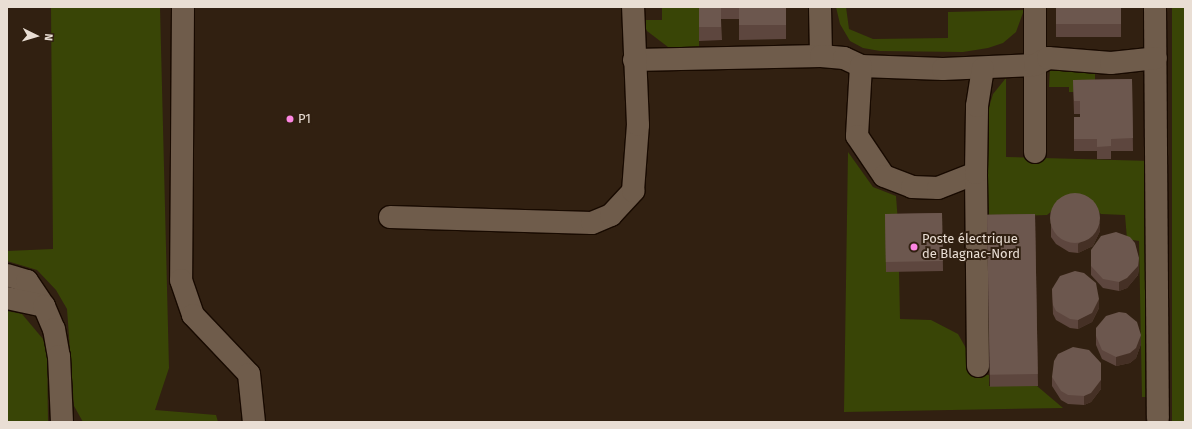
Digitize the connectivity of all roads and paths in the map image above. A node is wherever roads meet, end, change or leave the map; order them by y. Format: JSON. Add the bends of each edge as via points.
{"nodes":[{"id":1,"x":183,"y":7,"type":"edge"},
{"id":2,"x":633,"y":7,"type":"edge"},
{"id":3,"x":820,"y":7,"type":"edge"},
{"id":4,"x":1035,"y":7,"type":"edge"},
{"id":5,"x":1155,"y":7,"type":"edge"},
{"id":6,"x":821,"y":56,"type":"junction"},
{"id":7,"x":1156,"y":58,"type":"junction"},
{"id":8,"x":634,"y":60,"type":"junction"},
{"id":9,"x":1035,"y":65,"type":"junction"},
{"id":10,"x":861,"y":66,"type":"junction"},
{"id":11,"x":983,"y":68,"type":"junction"},
{"id":12,"x":1036,"y":152,"type":"dead end"},
{"id":13,"x":976,"y":173,"type":"junction"},
{"id":14,"x":390,"y":217,"type":"dead end"},
{"id":15,"x":7,"y":275,"type":"edge"},
{"id":16,"x":7,"y":298,"type":"edge"},
{"id":17,"x":44,"y":306,"type":"junction"},
{"id":18,"x":978,"y":366,"type":"dead end"},
{"id":19,"x":1158,"y":418,"type":"dead end"},
{"id":20,"x":62,"y":422,"type":"edge"},
{"id":21,"x":254,"y":422,"type":"edge"}],
"edges":[{"from":1,"to":21,"type":"lane","via":[[181,280],[193,315],[249,374]]},
{"from":2,"to":8,"type":"lane"},
{"from":3,"to":6,"type":"lane"},
{"from":4,"to":9,"type":"lane"},
{"from":5,"to":7,"type":"lane"},
{"from":6,"to":8,"type":"lane"},
{"from":6,"to":10,"type":"lane","via":[[844,58]]},
{"from":7,"to":9,"type":"lane","via":[[1101,72],[1048,58]]},
{"from":7,"to":19,"type":"lane"},
{"from":8,"to":14,"type":"lane","via":[[638,124],[633,191],[611,215],[592,223]]},
{"from":9,"to":11,"type":"lane"},
{"from":9,"to":12,"type":"lane"},
{"from":10,"to":11,"type":"lane"},
{"from":10,"to":13,"type":"lane","via":[[857,136],[884,176],[912,187],[938,188]]},
{"from":11,"to":13,"type":"lane","via":[[977,106]]},
{"from":13,"to":18,"type":"lane"},
{"from":15,"to":17,"type":"lane","via":[[27,281]]},
{"from":16,"to":17,"type":"lane"},
{"from":17,"to":20,"type":"lane","via":[[54,329],[58,349]]}]}
